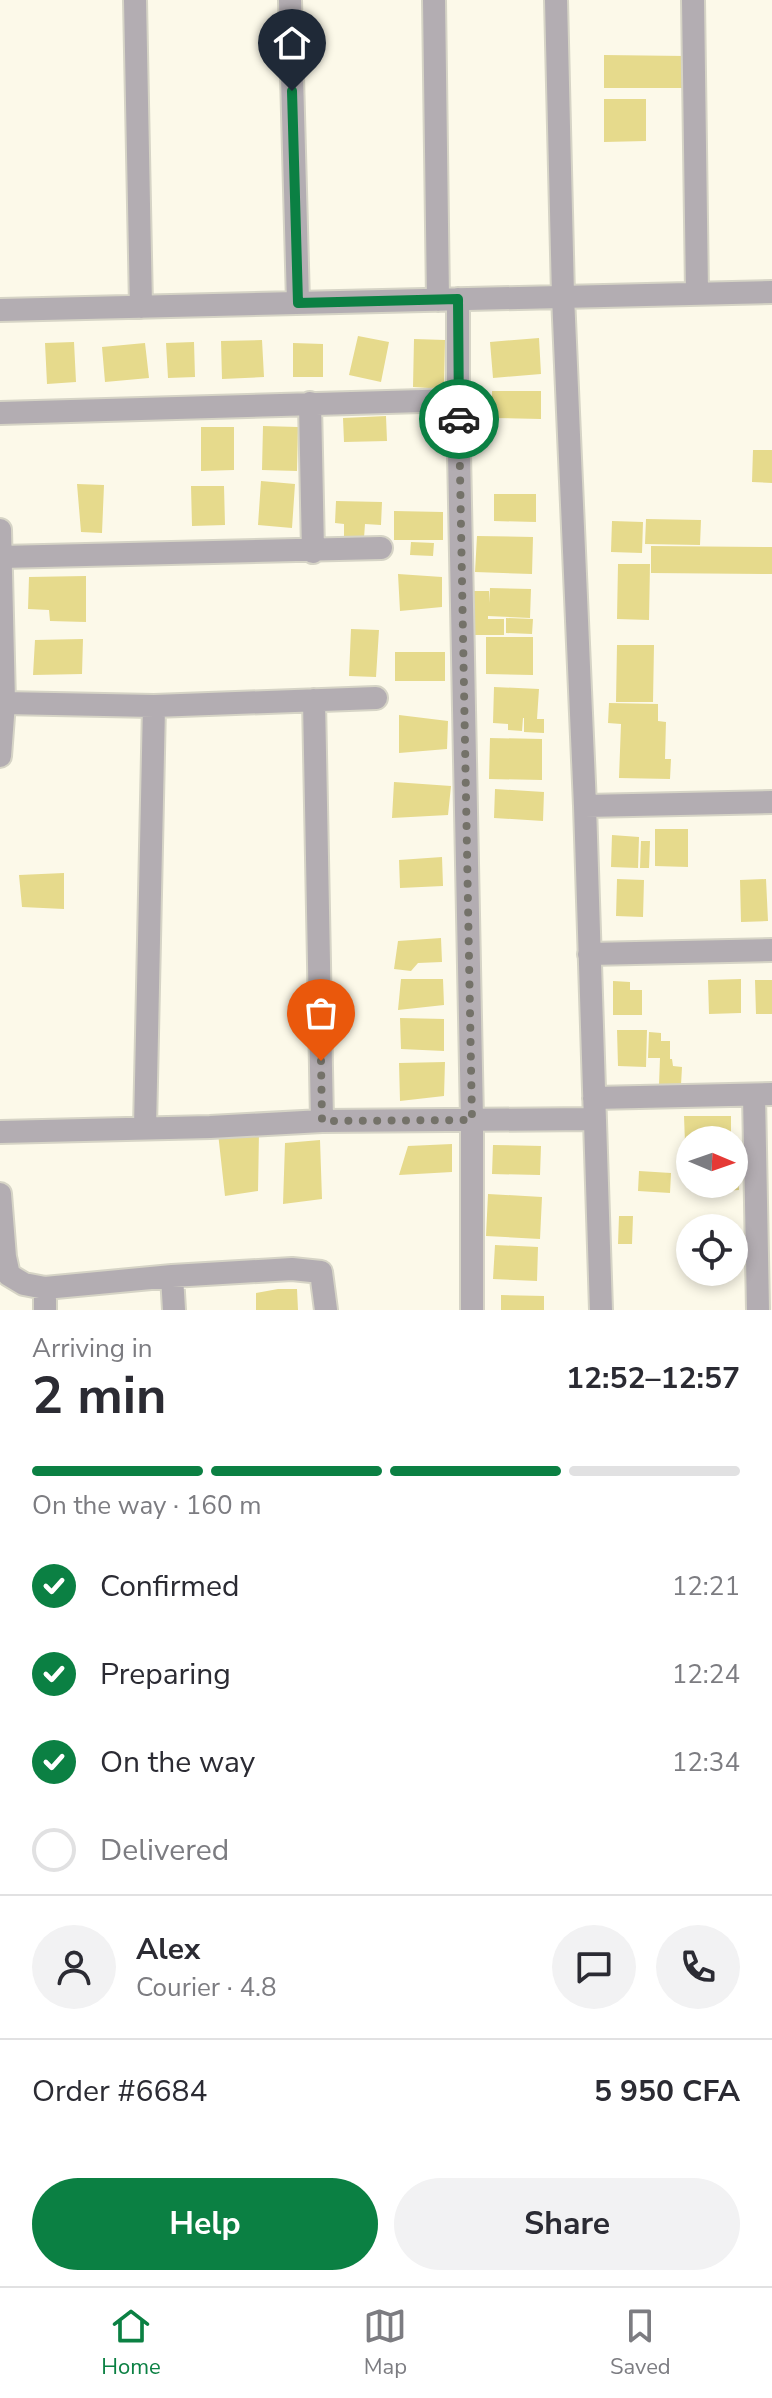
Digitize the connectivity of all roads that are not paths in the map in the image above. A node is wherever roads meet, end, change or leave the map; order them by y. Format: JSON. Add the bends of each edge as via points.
{"nodes":[{"id":1,"x":135,"y":0,"type":"edge"},
{"id":2,"x":290,"y":0,"type":"edge"},
{"id":3,"x":434,"y":0,"type":"edge"},
{"id":4,"x":556,"y":0,"type":"edge"},
{"id":5,"x":693,"y":0,"type":"edge"},
{"id":6,"x":772,"y":292,"type":"edge"},
{"id":7,"x":697,"y":293,"type":"junction"},
{"id":8,"x":563,"y":296,"type":"junction"},
{"id":9,"x":448,"y":299,"type":"junction"},
{"id":10,"x":298,"y":303,"type":"junction"},
{"id":11,"x":141,"y":307,"type":"junction"},
{"id":12,"x":0,"y":310,"type":"edge"},
{"id":13,"x":458,"y":400,"type":"junction"},
{"id":14,"x":310,"y":403,"type":"junction"},
{"id":15,"x":0,"y":413,"type":"edge"},
{"id":16,"x":0,"y":530,"type":"edge"},
{"id":17,"x":381,"y":548,"type":"dead end"},
{"id":18,"x":313,"y":552,"type":"junction"},
{"id":19,"x":1,"y":557,"type":"edge"},
{"id":20,"x":376,"y":698,"type":"dead end"},
{"id":21,"x":314,"y":700,"type":"junction"},
{"id":22,"x":4,"y":703,"type":"junction"},
{"id":23,"x":154,"y":706,"type":"junction"},
{"id":24,"x":0,"y":756,"type":"edge"},
{"id":25,"x":772,"y":802,"type":"edge"},
{"id":26,"x":585,"y":806,"type":"junction"},
{"id":27,"x":772,"y":950,"type":"edge"},
{"id":28,"x":589,"y":954,"type":"junction"},
{"id":29,"x":763,"y":1094,"type":"edge"},
{"id":30,"x":594,"y":1109,"type":"junction"},
{"id":31,"x":472,"y":1120,"type":"junction"},
{"id":32,"x":322,"y":1121,"type":"junction"},
{"id":33,"x":145,"y":1128,"type":"junction"},
{"id":34,"x":0,"y":1132,"type":"edge"},
{"id":35,"x":0,"y":1194,"type":"edge"},
{"id":36,"x":172,"y":1276,"type":"junction"},
{"id":37,"x":45,"y":1299,"type":"edge"},
{"id":38,"x":174,"y":1310,"type":"edge"},
{"id":39,"x":326,"y":1310,"type":"edge"},
{"id":40,"x":472,"y":1310,"type":"edge"},
{"id":41,"x":601,"y":1310,"type":"edge"},
{"id":42,"x":758,"y":1310,"type":"edge"}],
"edges":[{"from":1,"to":11,"type":"street"},
{"from":2,"to":10,"type":"street"},
{"from":3,"to":9,"type":"street"},
{"from":4,"to":8,"type":"street"},
{"from":5,"to":7,"type":"street"},
{"from":6,"to":7,"type":"street"},
{"from":7,"to":8,"type":"street"},
{"from":8,"to":9,"type":"street"},
{"from":8,"to":26,"type":"street"},
{"from":9,"to":10,"type":"street"},
{"from":9,"to":13,"type":"street"},
{"from":10,"to":11,"type":"street"},
{"from":11,"to":12,"type":"street"},
{"from":13,"to":14,"type":"street"},
{"from":13,"to":31,"type":"street"},
{"from":14,"to":15,"type":"street"},
{"from":14,"to":18,"type":"street"},
{"from":16,"to":19,"type":"street"},
{"from":17,"to":18,"type":"street"},
{"from":18,"to":19,"type":"street"},
{"from":19,"to":22,"type":"street"},
{"from":20,"to":21,"type":"street"},
{"from":21,"to":23,"type":"street"},
{"from":21,"to":32,"type":"street"},
{"from":22,"to":23,"type":"street"},
{"from":22,"to":24,"type":"street"},
{"from":23,"to":33,"type":"street"},
{"from":25,"to":26,"type":"street"},
{"from":26,"to":28,"type":"street"},
{"from":27,"to":28,"type":"street"},
{"from":28,"to":30,"type":"street"},
{"from":29,"to":30,"type":"street"},
{"from":29,"to":42,"type":"street"},
{"from":30,"to":31,"type":"street"},
{"from":30,"to":41,"type":"street"},
{"from":31,"to":32,"type":"street"},
{"from":31,"to":40,"type":"street"},
{"from":32,"to":33,"type":"street"},
{"from":33,"to":34,"type":"street"},
{"from":35,"to":37,"type":"street","via":[[9,1275]]},
{"from":36,"to":37,"type":"street"},
{"from":36,"to":38,"type":"street"},
{"from":36,"to":39,"type":"street","via":[[321,1272]]}]}
